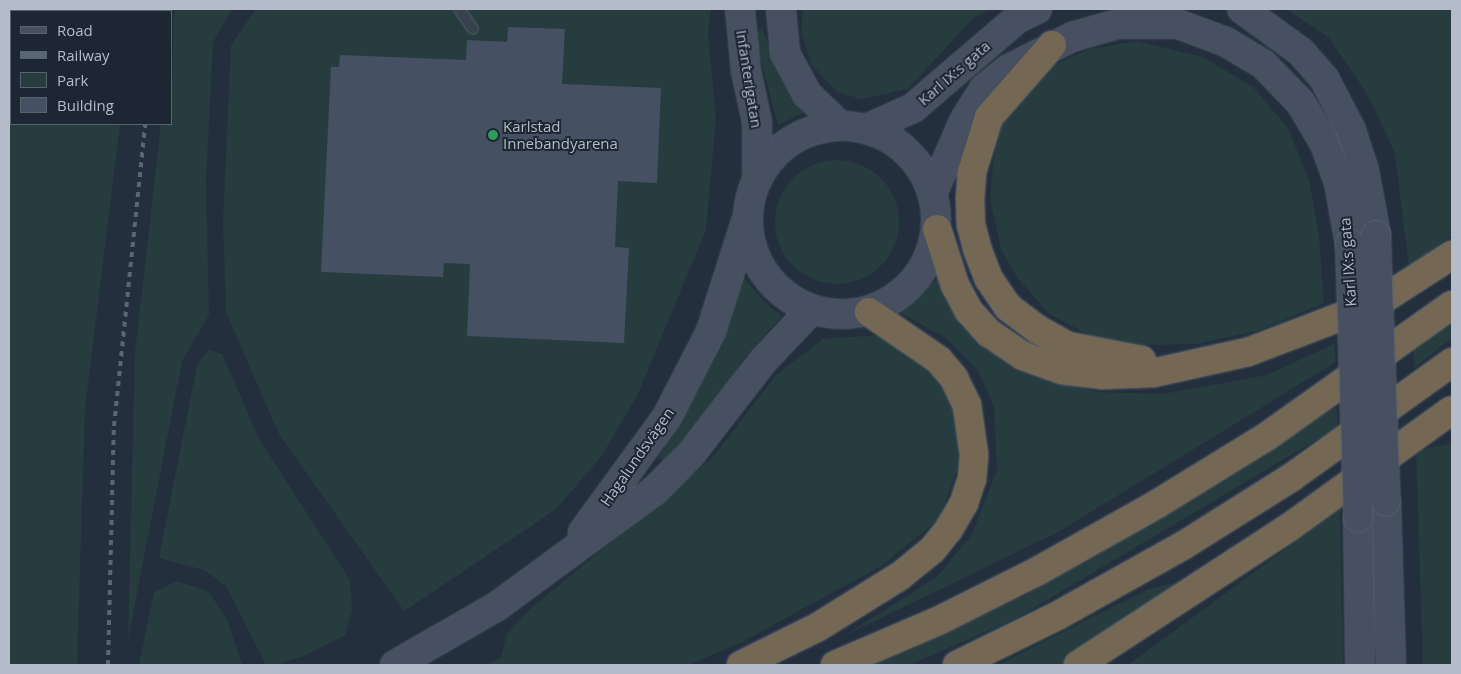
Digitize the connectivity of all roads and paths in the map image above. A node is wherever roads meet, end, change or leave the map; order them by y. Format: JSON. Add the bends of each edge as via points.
{"nodes":[{"id":1,"x":459,"y":9,"type":"edge"},
{"id":2,"x":740,"y":9,"type":"edge"},
{"id":3,"x":781,"y":9,"type":"edge"},
{"id":4,"x":1037,"y":9,"type":"edge"},
{"id":5,"x":1242,"y":9,"type":"edge"},
{"id":6,"x":473,"y":29,"type":"dead end"},
{"id":7,"x":1052,"y":44,"type":"junction"},
{"id":8,"x":853,"y":127,"type":"junction"},
{"id":9,"x":757,"y":179,"type":"junction"},
{"id":10,"x":933,"y":192,"type":"junction"},
{"id":11,"x":747,"y":216,"type":"junction"},
{"id":12,"x":937,"y":229,"type":"junction"},
{"id":13,"x":1452,"y":255,"type":"edge"},
{"id":14,"x":1452,"y":305,"type":"edge"},
{"id":15,"x":812,"y":310,"type":"junction"},
{"id":16,"x":869,"y":312,"type":"junction"},
{"id":17,"x":1452,"y":362,"type":"edge"},
{"id":18,"x":1176,"y":366,"type":"junction"},
{"id":19,"x":1452,"y":410,"type":"edge"},
{"id":20,"x":1439,"y":430,"type":"edge"},
{"id":21,"x":569,"y":552,"type":"junction"},
{"id":22,"x":1139,"y":627,"type":"junction"},
{"id":23,"x":395,"y":665,"type":"edge"},
{"id":24,"x":741,"y":665,"type":"edge"},
{"id":25,"x":835,"y":665,"type":"edge"},
{"id":26,"x":957,"y":665,"type":"edge"},
{"id":27,"x":1078,"y":665,"type":"edge"},
{"id":28,"x":1103,"y":665,"type":"edge"},
{"id":29,"x":1360,"y":665,"type":"edge"},
{"id":30,"x":1391,"y":665,"type":"edge"}],
"edges":[{"from":1,"to":6,"type":"lane"},
{"from":2,"to":9,"type":"street","name":"Infanterigatan","via":[[746,71],[757,122]]},
{"from":3,"to":8,"type":"street","via":[[785,53],[807,94]]},
{"from":4,"to":8,"type":"street","name":"Karl IX:s gata","via":[[1018,18],[913,108]]},
{"from":5,"to":30,"type":"street","name":"Karl IX:s gata","bridge":true,"via":[[1302,52],[1325,80],[1351,130],[1362,162],[1376,235]]},
{"from":7,"to":10,"type":"street","name":"Karl IX:s gata","via":[[1009,69],[984,89],[964,121]]},
{"from":7,"to":18,"type":"highway","via":[[989,117],[972,172],[971,224],[978,251],[989,279],[1008,307],[1039,330],[1068,346]]},
{"from":7,"to":29,"type":"street","name":"Karl IX:s gata","bridge":true,"via":[[1117,24],[1178,24],[1226,42],[1263,64],[1300,102],[1325,144],[1341,192],[1350,244]]},
{"from":8,"to":9,"type":"street","name":"Karl IX:s gata","via":[[814,130],[791,141],[771,158]]},
{"from":8,"to":10,"type":"street","via":[[901,147],[918,164]]},
{"from":9,"to":11,"type":"street","name":"Hagalundsvägen"},
{"from":10,"to":12,"type":"street"},
{"from":11,"to":15,"type":"street","via":[[751,247],[764,274],[785,296]]},
{"from":11,"to":21,"type":"street","name":"Hagalundsvägen","via":[[711,331],[667,417]]},
{"from":12,"to":16,"type":"street","via":[[930,257],[916,281],[894,300]]},
{"from":12,"to":18,"type":"highway","via":[[955,285],[969,311],[989,333],[1023,356],[1062,370],[1102,375],[1153,373]]},
{"from":13,"to":18,"type":"highway","via":[[1378,302],[1248,352]]},
{"from":14,"to":25,"type":"highway","via":[[1266,437],[1157,504],[1036,572],[940,620]]},
{"from":15,"to":16,"type":"street","via":[[840,315]]},
{"from":15,"to":21,"type":"street","name":"Hagalundsvägen","via":[[762,362],[691,454],[654,491]]},
{"from":16,"to":24,"type":"highway","via":[[939,360],[968,404],[974,455],[972,480],[964,503],[932,550],[900,576],[818,627]]},
{"from":17,"to":26,"type":"highway","via":[[1292,477],[1184,545],[1058,616]]},
{"from":19,"to":20,"type":"highway"},
{"from":20,"to":22,"type":"highway"},
{"from":21,"to":23,"type":"street","name":"Hagalundsvägen","via":[[496,606]]},
{"from":22,"to":27,"type":"highway"},
{"from":22,"to":28,"type":"highway"}]}
